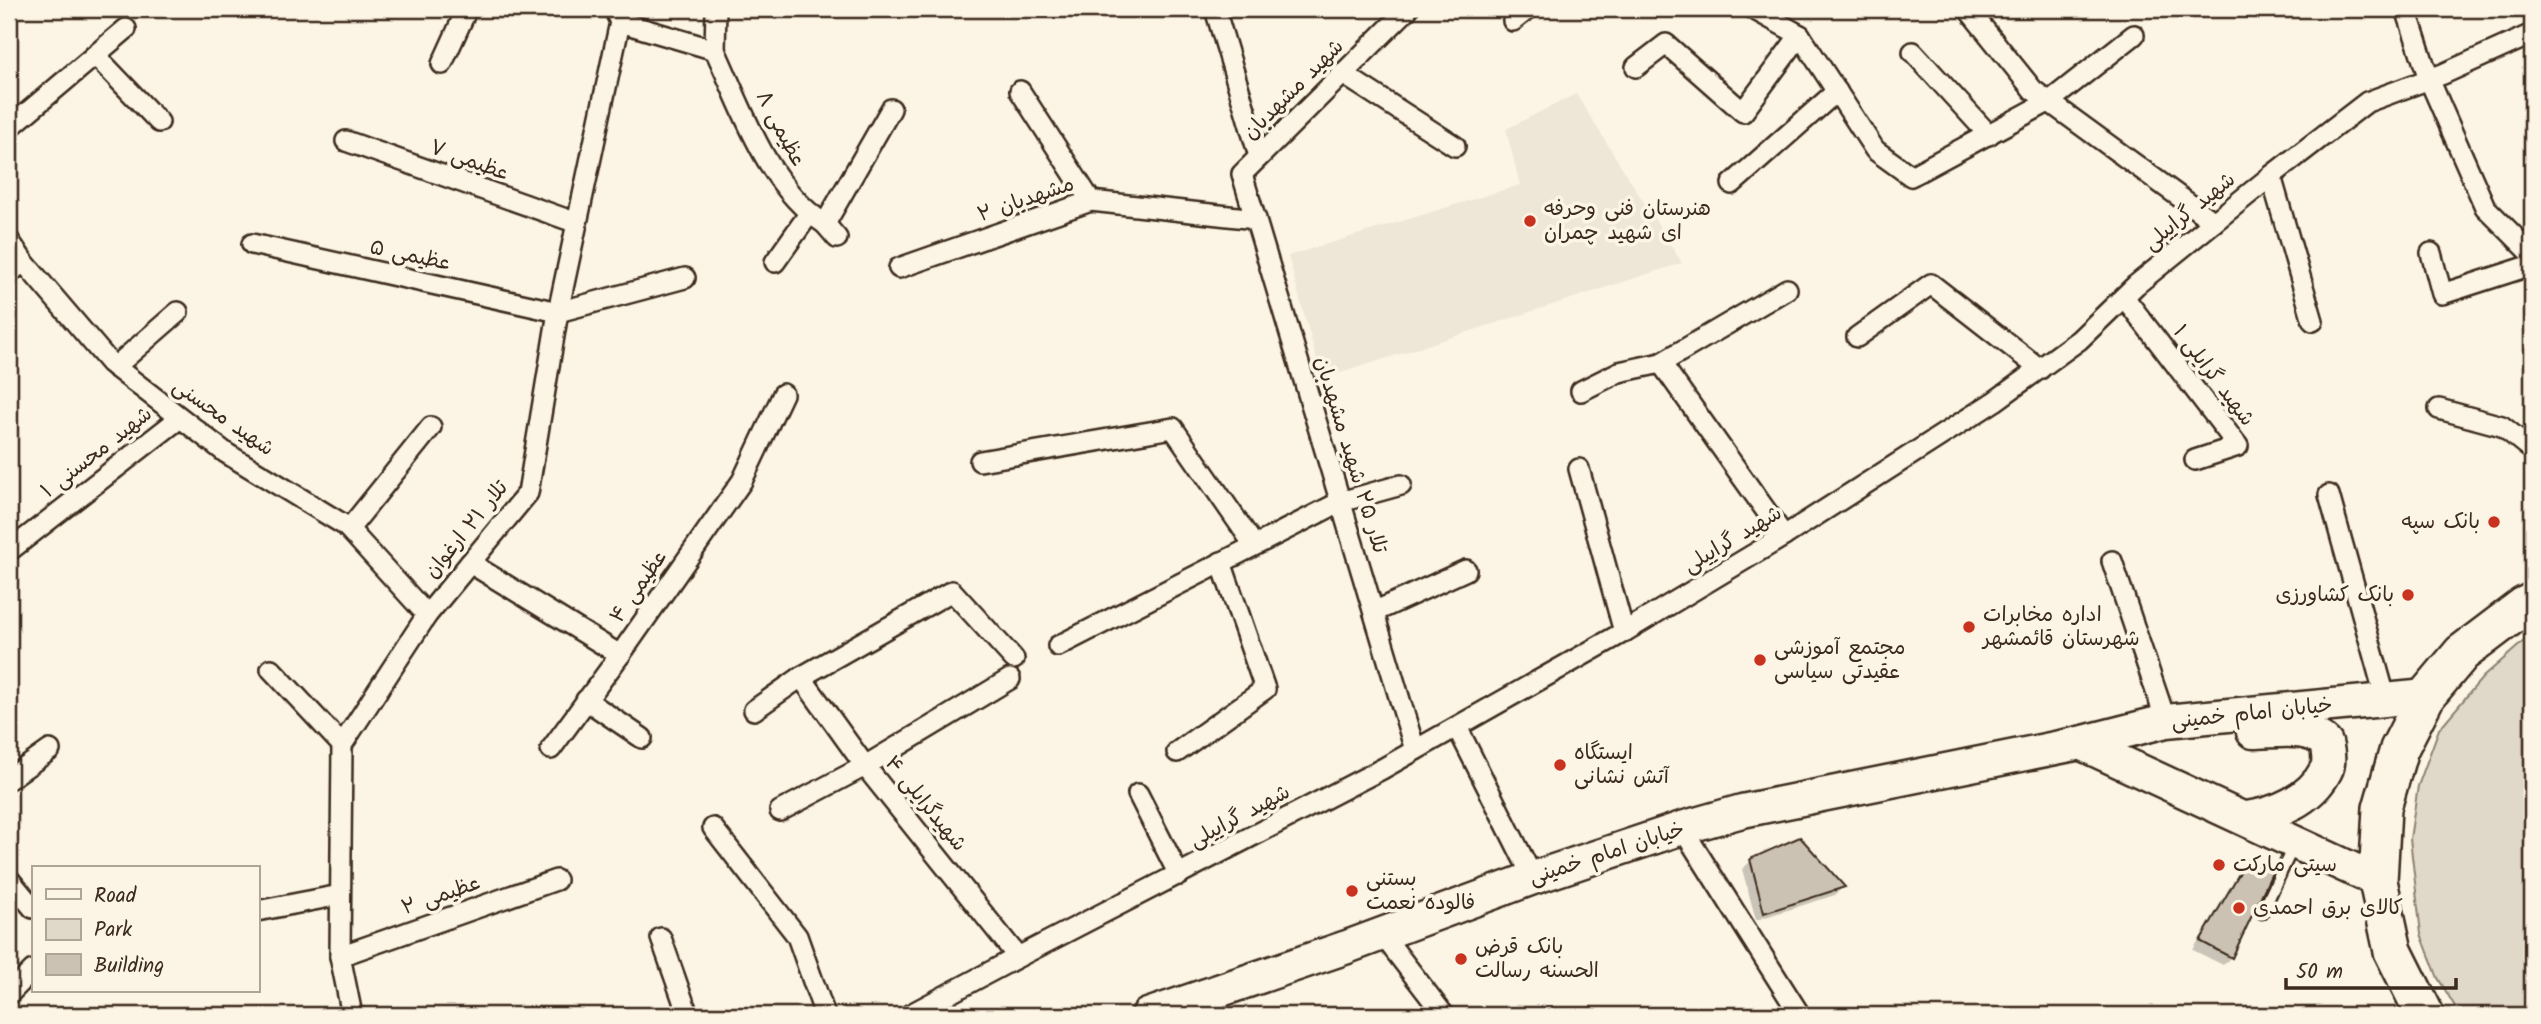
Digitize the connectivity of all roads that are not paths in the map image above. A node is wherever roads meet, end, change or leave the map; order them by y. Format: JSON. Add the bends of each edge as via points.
{"nodes":[{"id":1,"x":467,"y":9,"type":"edge"},
{"id":2,"x":716,"y":9,"type":"edge"},
{"id":3,"x":1215,"y":9,"type":"edge"},
{"id":4,"x":1408,"y":9,"type":"edge"},
{"id":5,"x":1754,"y":9,"type":"edge"},
{"id":6,"x":1968,"y":9,"type":"edge"},
{"id":7,"x":2406,"y":9,"type":"edge"},
{"id":8,"x":617,"y":15,"type":"edge"},
{"id":9,"x":126,"y":29,"type":"dead end"},
{"id":10,"x":2532,"y":34,"type":"edge"},
{"id":11,"x":1800,"y":35,"type":"junction"},
{"id":12,"x":2134,"y":35,"type":"dead end"},
{"id":13,"x":715,"y":50,"type":"junction"},
{"id":14,"x":1913,"y":52,"type":"dead end"},
{"id":15,"x":95,"y":55,"type":"junction"},
{"id":16,"x":442,"y":64,"type":"dead end"},
{"id":17,"x":1636,"y":67,"type":"dead end"},
{"id":18,"x":1343,"y":74,"type":"junction"},
{"id":19,"x":2429,"y":79,"type":"junction"},
{"id":20,"x":1020,"y":91,"type":"dead end"},
{"id":21,"x":1837,"y":91,"type":"junction"},
{"id":22,"x":2050,"y":102,"type":"junction"},
{"id":23,"x":891,"y":109,"type":"dead end"},
{"id":24,"x":159,"y":122,"type":"dead end"},
{"id":25,"x":9,"y":128,"type":"edge"},
{"id":26,"x":1989,"y":135,"type":"junction"},
{"id":27,"x":346,"y":141,"type":"dead end"},
{"id":28,"x":1455,"y":146,"type":"dead end"},
{"id":29,"x":1259,"y":156,"type":"junction"},
{"id":30,"x":1242,"y":173,"type":"joint"},
{"id":31,"x":2271,"y":176,"type":"junction"},
{"id":32,"x":1732,"y":184,"type":"dead end"},
{"id":33,"x":1091,"y":201,"type":"junction"},
{"id":34,"x":1256,"y":219,"type":"junction"},
{"id":35,"x":2214,"y":222,"type":"junction"},
{"id":36,"x":577,"y":223,"type":"junction"},
{"id":37,"x":824,"y":225,"type":"junction"},
{"id":38,"x":9,"y":240,"type":"edge"},
{"id":39,"x":252,"y":244,"type":"dead end"},
{"id":40,"x":2431,"y":253,"type":"dead end"},
{"id":41,"x":2532,"y":254,"type":"edge"},
{"id":42,"x":775,"y":262,"type":"dead end"},
{"id":43,"x":2532,"y":265,"type":"edge"},
{"id":44,"x":16,"y":267,"type":"edge"},
{"id":45,"x":899,"y":268,"type":"dead end"},
{"id":46,"x":685,"y":278,"type":"dead end"},
{"id":47,"x":1787,"y":289,"type":"dead end"},
{"id":48,"x":2124,"y":297,"type":"junction"},
{"id":49,"x":178,"y":312,"type":"dead end"},
{"id":50,"x":558,"y":312,"type":"junction"},
{"id":51,"x":2314,"y":320,"type":"dead end"},
{"id":52,"x":1857,"y":337,"type":"dead end"},
{"id":53,"x":1661,"y":363,"type":"junction"},
{"id":54,"x":115,"y":368,"type":"junction"},
{"id":55,"x":2040,"y":369,"type":"junction"},
{"id":56,"x":1581,"y":391,"type":"dead end"},
{"id":57,"x":783,"y":394,"type":"dead end"},
{"id":58,"x":2439,"y":409,"type":"dead end"},
{"id":59,"x":180,"y":418,"type":"junction"},
{"id":60,"x":431,"y":427,"type":"dead end"},
{"id":61,"x":2532,"y":450,"type":"edge"},
{"id":62,"x":2194,"y":460,"type":"dead end"},
{"id":63,"x":980,"y":461,"type":"dead end"},
{"id":64,"x":1580,"y":469,"type":"dead end"},
{"id":65,"x":1401,"y":485,"type":"dead end"},
{"id":66,"x":2329,"y":495,"type":"dead end"},
{"id":67,"x":1340,"y":502,"type":"junction"},
{"id":68,"x":349,"y":529,"type":"junction"},
{"id":69,"x":1784,"y":536,"type":"junction"},
{"id":70,"x":1254,"y":545,"type":"junction"},
{"id":71,"x":9,"y":551,"type":"edge"},
{"id":72,"x":2112,"y":561,"type":"dead end"},
{"id":73,"x":1221,"y":562,"type":"junction"},
{"id":74,"x":470,"y":563,"type":"junction"},
{"id":75,"x":1466,"y":570,"type":"dead end"},
{"id":76,"x":2532,"y":602,"type":"edge"},
{"id":77,"x":1374,"y":612,"type":"junction"},
{"id":78,"x":427,"y":615,"type":"junction"},
{"id":79,"x":1624,"y":632,"type":"junction"},
{"id":80,"x":1058,"y":646,"type":"dead end"},
{"id":81,"x":620,"y":655,"type":"junction"},
{"id":82,"x":271,"y":669,"type":"dead end"},
{"id":83,"x":801,"y":677,"type":"junction"},
{"id":84,"x":2426,"y":696,"type":"junction"},
{"id":85,"x":2386,"y":700,"type":"junction"},
{"id":86,"x":586,"y":701,"type":"junction"},
{"id":87,"x":754,"y":710,"type":"dead end"},
{"id":88,"x":2169,"y":721,"type":"junction"},
{"id":89,"x":1457,"y":727,"type":"junction"},
{"id":90,"x":642,"y":738,"type":"dead end"},
{"id":91,"x":2080,"y":743,"type":"junction"},
{"id":92,"x":342,"y":745,"type":"junction"},
{"id":93,"x":551,"y":749,"type":"dead end"},
{"id":94,"x":50,"y":750,"type":"dead end"},
{"id":95,"x":1415,"y":750,"type":"junction"},
{"id":96,"x":1177,"y":752,"type":"dead end"},
{"id":97,"x":865,"y":766,"type":"junction"},
{"id":98,"x":9,"y":779,"type":"edge"},
{"id":99,"x":1138,"y":794,"type":"dead end"},
{"id":100,"x":780,"y":811,"type":"dead end"},
{"id":101,"x":2246,"y":818,"type":"junction"},
{"id":102,"x":713,"y":828,"type":"dead end"},
{"id":103,"x":1682,"y":828,"type":"junction"},
{"id":104,"x":2294,"y":844,"type":"junction"},
{"id":105,"x":1179,"y":875,"type":"junction"},
{"id":106,"x":1533,"y":878,"type":"junction"},
{"id":107,"x":9,"y":879,"type":"edge"},
{"id":108,"x":556,"y":880,"type":"dead end"},
{"id":109,"x":2378,"y":881,"type":"junction"},
{"id":110,"x":341,"y":895,"type":"junction"},
{"id":111,"x":32,"y":907,"type":"edge"},
{"id":112,"x":259,"y":911,"type":"edge"},
{"id":113,"x":2262,"y":914,"type":"dead end"},
{"id":114,"x":1382,"y":934,"type":"junction"},
{"id":115,"x":661,"y":938,"type":"dead end"},
{"id":116,"x":340,"y":956,"type":"junction"},
{"id":117,"x":1018,"y":957,"type":"junction"},
{"id":118,"x":32,"y":971,"type":"edge"},
{"id":119,"x":9,"y":993,"type":"edge"},
{"id":120,"x":352,"y":1015,"type":"edge"},
{"id":121,"x":688,"y":1015,"type":"edge"},
{"id":122,"x":825,"y":1015,"type":"edge"},
{"id":123,"x":909,"y":1015,"type":"edge"},
{"id":124,"x":1148,"y":1015,"type":"edge"},
{"id":125,"x":1444,"y":1015,"type":"edge"},
{"id":126,"x":1800,"y":1015,"type":"edge"},
{"id":127,"x":2424,"y":1015,"type":"edge"}],
"edges":[{"from":1,"to":16,"type":"street"},
{"from":2,"to":13,"type":"street"},
{"from":3,"to":29,"type":"street"},
{"from":4,"to":18,"type":"street","name":"شهید مشهدبان"},
{"from":5,"to":11,"type":"street"},
{"from":6,"to":22,"type":"street","via":[[2033,90]]},
{"from":7,"to":19,"type":"street"},
{"from":8,"to":13,"type":"street"},
{"from":8,"to":36,"type":"street","name":"تلار ۲۱ ارغوان"},
{"from":9,"to":15,"type":"street"},
{"from":10,"to":19,"type":"street","name":"شهید گراییلی"},
{"from":11,"to":17,"type":"street","via":[[1744,112],[1666,44]]},
{"from":11,"to":21,"type":"street"},
{"from":12,"to":22,"type":"street"},
{"from":13,"to":37,"type":"street","name":"عظیمی ۸","via":[[773,173]]},
{"from":14,"to":26,"type":"street"},
{"from":15,"to":24,"type":"street"},
{"from":15,"to":25,"type":"street"},
{"from":18,"to":28,"type":"street"},
{"from":18,"to":29,"type":"street","name":"شهید مشهدبان"},
{"from":19,"to":31,"type":"street","name":"شهید گراییلی","via":[[2367,102]]},
{"from":19,"to":41,"type":"street","via":[[2485,206]]},
{"from":20,"to":33,"type":"street"},
{"from":21,"to":26,"type":"street","via":[[1875,150],[1911,176]]},
{"from":21,"to":32,"type":"street"},
{"from":22,"to":26,"type":"street"},
{"from":22,"to":35,"type":"street"},
{"from":23,"to":37,"type":"street"},
{"from":27,"to":36,"type":"street","name":"عظیمی ۷"},
{"from":29,"to":30,"type":"street","name":"شهید مشهدبان"},
{"from":30,"to":34,"type":"street","name":"تلار ۲۵ شهید مشهدبان"},
{"from":31,"to":35,"type":"street","name":"شهید گراییلی"},
{"from":31,"to":51,"type":"street"},
{"from":33,"to":34,"type":"street","name":"مشهدبان ۲"},
{"from":33,"to":45,"type":"street","name":"مشهدبان ۲"},
{"from":34,"to":67,"type":"street","name":"تلار ۲۵ شهید مشهدبان"},
{"from":35,"to":48,"type":"street","name":"شهید گراییلی"},
{"from":36,"to":50,"type":"street","name":"تلار ۲۱ ارغوان"},
{"from":37,"to":42,"type":"street"},
{"from":38,"to":44,"type":"street","name":"شهید محسنی"},
{"from":39,"to":50,"type":"street","name":"عظیمی ۵"},
{"from":40,"to":43,"type":"street","via":[[2442,295]]},
{"from":44,"to":54,"type":"street","name":"شهید محسنی"},
{"from":46,"to":50,"type":"street"},
{"from":47,"to":53,"type":"street"},
{"from":48,"to":55,"type":"street","name":"شهید گراییلی"},
{"from":48,"to":62,"type":"street","name":"شهید گرایلی ۱","via":[[2238,446]]},
{"from":49,"to":54,"type":"street"},
{"from":50,"to":74,"type":"street","name":"تلار ۲۱ ارغوان","via":[[528,493]]},
{"from":52,"to":55,"type":"street","via":[[1931,284]]},
{"from":53,"to":56,"type":"street","via":[[1619,372]]},
{"from":53,"to":69,"type":"street"},
{"from":54,"to":59,"type":"street","name":"شهید محسنی"},
{"from":55,"to":69,"type":"street","name":"شهید گراییلی"},
{"from":57,"to":81,"type":"street","name":"عظیمی ۴","via":[[742,481]]},
{"from":58,"to":61,"type":"street","via":[[2502,426]]},
{"from":59,"to":68,"type":"street","name":"شهید محسنی","via":[[226,453]]},
{"from":59,"to":71,"type":"street","name":"شهید محسنی ۱"},
{"from":60,"to":68,"type":"street"},
{"from":63,"to":70,"type":"street","via":[[1173,428]]},
{"from":64,"to":79,"type":"street"},
{"from":65,"to":67,"type":"street"},
{"from":66,"to":85,"type":"street"},
{"from":67,"to":70,"type":"street"},
{"from":67,"to":77,"type":"street","name":"تلار ۲۵ شهید مشهدبان"},
{"from":68,"to":78,"type":"street","name":"شهید محسنی"},
{"from":69,"to":79,"type":"street","name":"شهید گراییلی"},
{"from":70,"to":73,"type":"street"},
{"from":72,"to":88,"type":"street"},
{"from":73,"to":80,"type":"street"},
{"from":73,"to":96,"type":"street","via":[[1265,689]]},
{"from":74,"to":78,"type":"street","name":"تلار ۲۱ ارغوان"},
{"from":74,"to":81,"type":"street","name":"عظیمی ۴"},
{"from":75,"to":77,"type":"street"},
{"from":76,"to":84,"type":"highway","via":[[2462,653]]},
{"from":77,"to":95,"type":"street","name":"تلار ۲۵ شهید مشهدبان"},
{"from":78,"to":92,"type":"street","name":"تلار ۲۱ ارغوان"},
{"from":79,"to":89,"type":"street","name":"شهید گراییلی"},
{"from":81,"to":86,"type":"street"},
{"from":82,"to":92,"type":"street"},
{"from":83,"to":87,"type":"street"},
{"from":83,"to":97,"type":"street","name":"شهیدگرایلی ۴"},
{"from":83,"to":97,"type":"street","via":[[952,591],[1012,669]]},
{"from":84,"to":85,"type":"main road","name":"خیابان امام خمینی"},
{"from":84,"to":109,"type":"highway","via":[[2399,748],[2382,808]]},
{"from":85,"to":88,"type":"main road","name":"خیابان امام خمینی"},
{"from":86,"to":90,"type":"street"},
{"from":86,"to":93,"type":"street"},
{"from":88,"to":91,"type":"main road","name":"خیابان امام خمینی"},
{"from":88,"to":101,"type":"main road","via":[[2212,734],[2297,731],[2320,736],[2326,743],[2327,769],[2307,792],[2270,815]]},
{"from":89,"to":95,"type":"street","name":"شهید گراییلی"},
{"from":89,"to":106,"type":"street"},
{"from":91,"to":101,"type":"main road"},
{"from":91,"to":103,"type":"main road","name":"خیابان امام خمینی","via":[[1742,811]]},
{"from":92,"to":110,"type":"street"},
{"from":94,"to":98,"type":"street"},
{"from":95,"to":105,"type":"street","name":"شهید گراییلی"},
{"from":97,"to":100,"type":"street"},
{"from":97,"to":117,"type":"street","name":"شهیدگرایلی ۴"},
{"from":99,"to":105,"type":"street"},
{"from":101,"to":104,"type":"main road"},
{"from":102,"to":122,"type":"street","via":[[797,936]]},
{"from":103,"to":106,"type":"main road","name":"خیابان امام خمینی"},
{"from":103,"to":126,"type":"street"},
{"from":104,"to":109,"type":"main road"},
{"from":104,"to":113,"type":"lane"},
{"from":105,"to":117,"type":"street","name":"شهید گراییلی"},
{"from":106,"to":114,"type":"main road","name":"خیابان امام خمینی"},
{"from":107,"to":111,"type":"street"},
{"from":108,"to":116,"type":"street","name":"عظیمی ۲"},
{"from":109,"to":127,"type":"highway","via":[[2393,951]]},
{"from":110,"to":112,"type":"street"},
{"from":110,"to":116,"type":"street"},
{"from":114,"to":124,"type":"main road","name":"خیابان امام خمینی"},
{"from":114,"to":125,"type":"street"},
{"from":115,"to":121,"type":"street"},
{"from":116,"to":120,"type":"street"},
{"from":117,"to":123,"type":"street","name":"شهید گراییلی"},
{"from":118,"to":119,"type":"street"}]}
